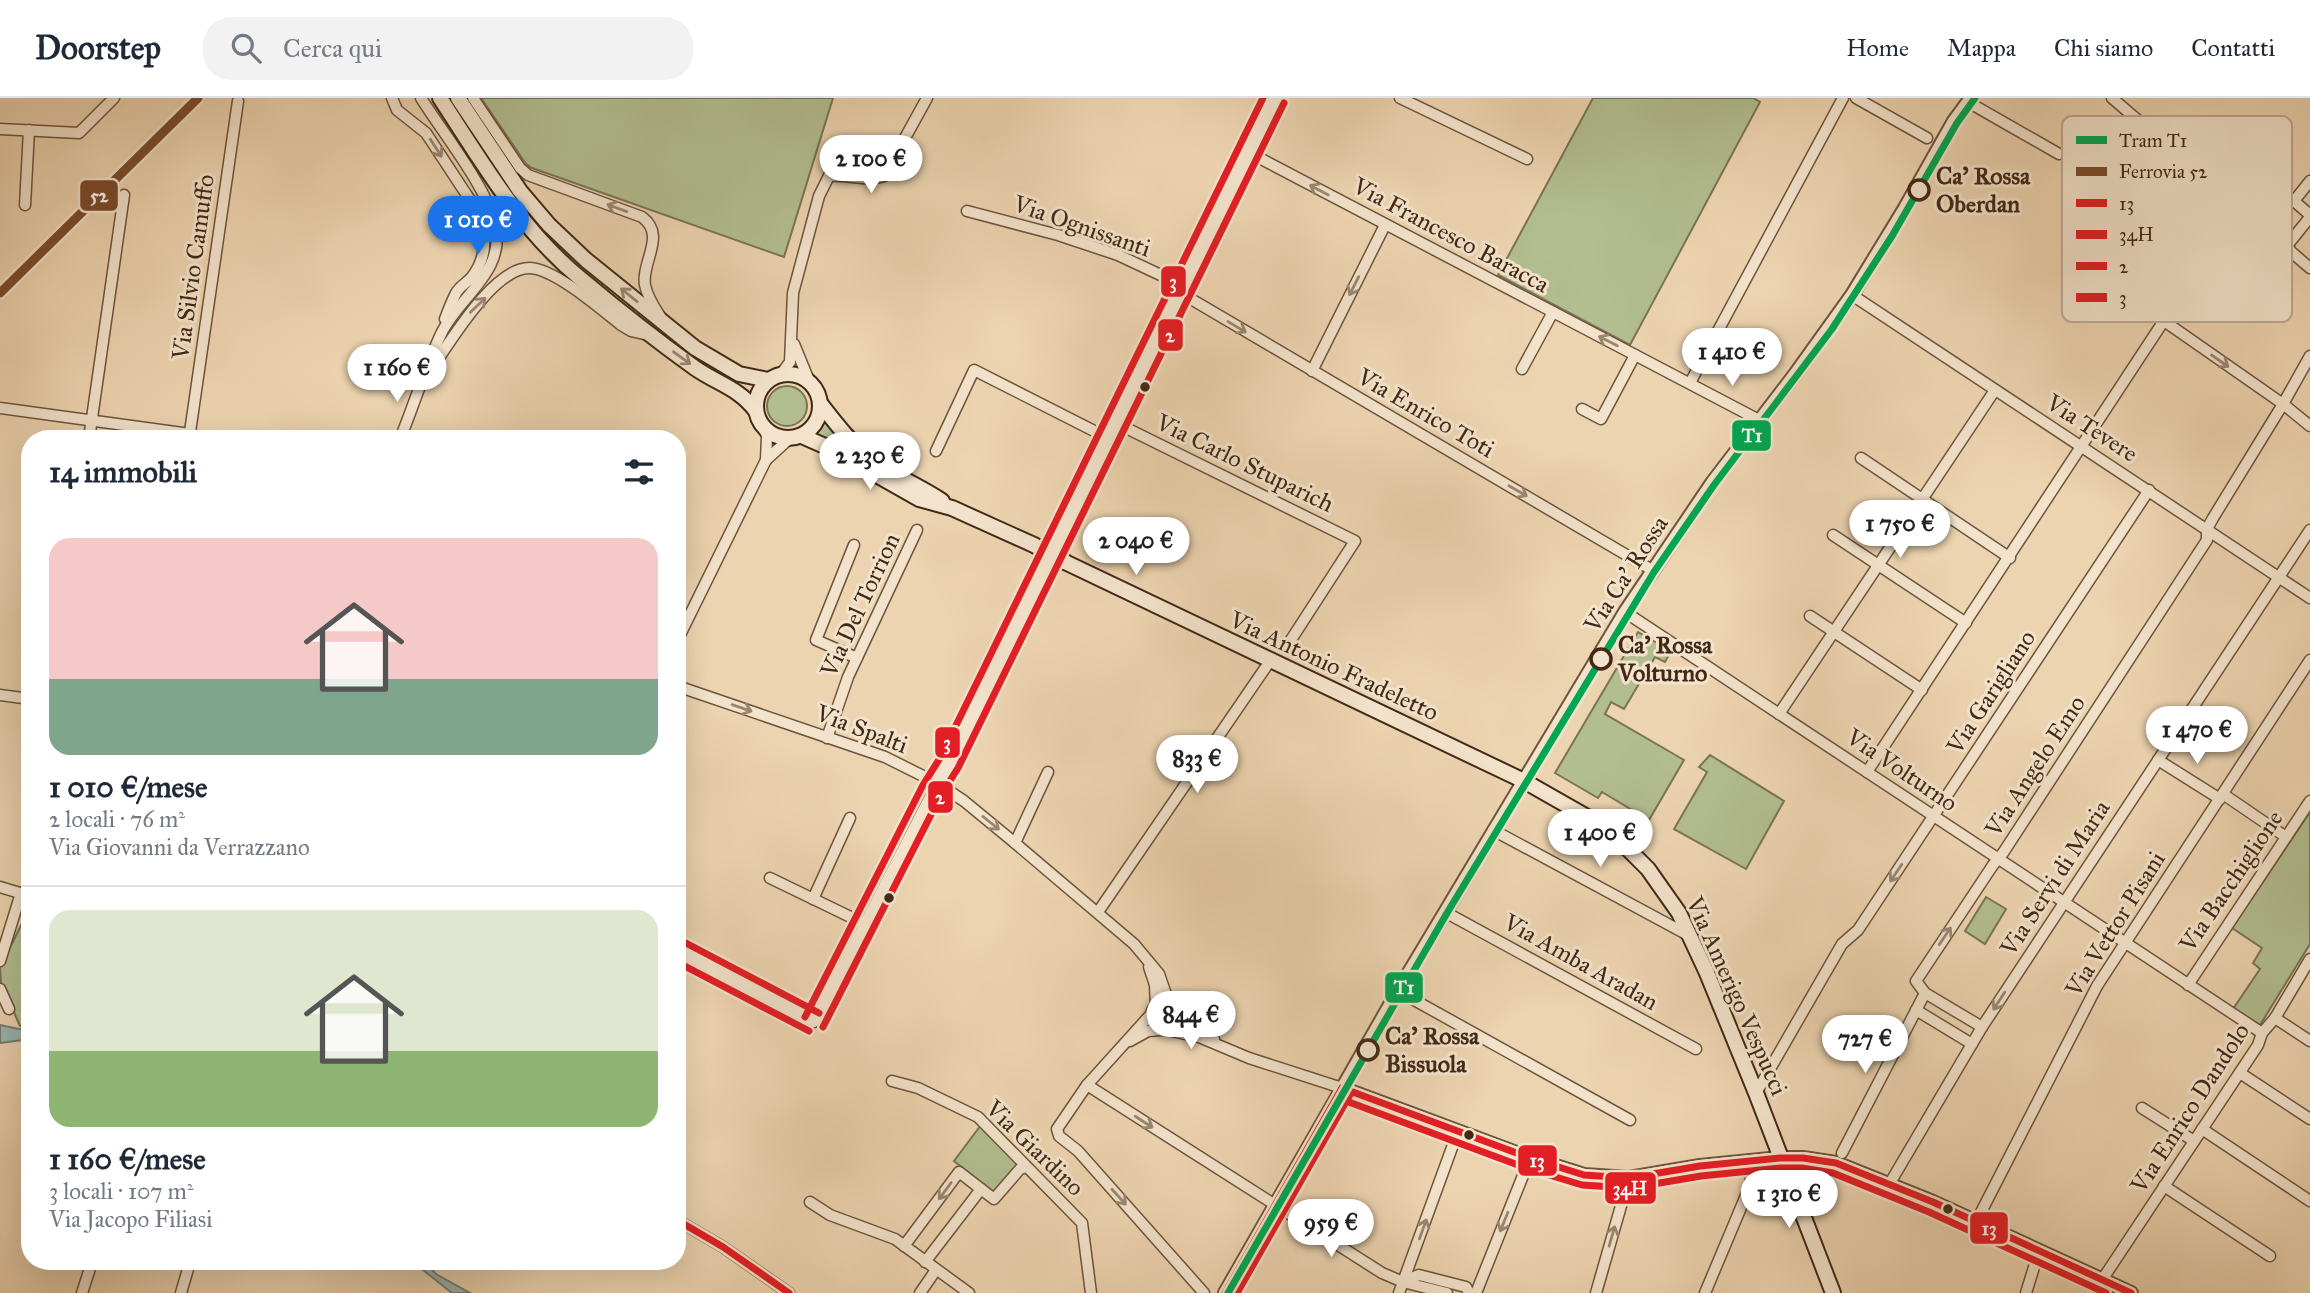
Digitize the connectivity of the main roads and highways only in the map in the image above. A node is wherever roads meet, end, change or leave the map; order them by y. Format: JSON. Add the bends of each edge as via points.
{"nodes":[{"id":1,"x":440,"y":98,"type":"edge"},
{"id":2,"x":461,"y":105,"type":"edge"},
{"id":3,"x":775,"y":377,"type":"junction"},
{"id":4,"x":820,"y":403,"type":"junction"},
{"id":5,"x":756,"y":411,"type":"junction"},
{"id":6,"x":795,"y":437,"type":"junction"},
{"id":7,"x":952,"y":508,"type":"junction"},
{"id":8,"x":1524,"y":781,"type":"joint"},
{"id":9,"x":1832,"y":1292,"type":"edge"}],
"edges":[{"from":1,"to":2,"type":"main road"},
{"from":3,"to":2,"type":"main road","one_way":true,"via":[[739,374],[695,348],[586,260],[514,183]]},
{"from":2,"to":5,"type":"main road","one_way":true,"via":[[495,183],[538,238],[580,279],[698,370],[739,392]]},
{"from":3,"to":4,"type":"main road","via":[[802,377]]},
{"from":3,"to":5,"type":"main road","via":[[758,394]]},
{"from":4,"to":6,"type":"main road","via":[[816,422]]},
{"from":4,"to":7,"type":"main road","via":[[866,455]]},
{"from":5,"to":6,"type":"main road","via":[[764,429],[780,438]]},
{"from":6,"to":7,"type":"main road","via":[[827,447],[919,499]]},
{"from":7,"to":8,"type":"main road","name":"Via Antonio Fradeletto"},
{"from":8,"to":9,"type":"main road","name":"Via Amerigo Vespucci","via":[[1619,840],[1671,899],[1756,1093]]}]}
